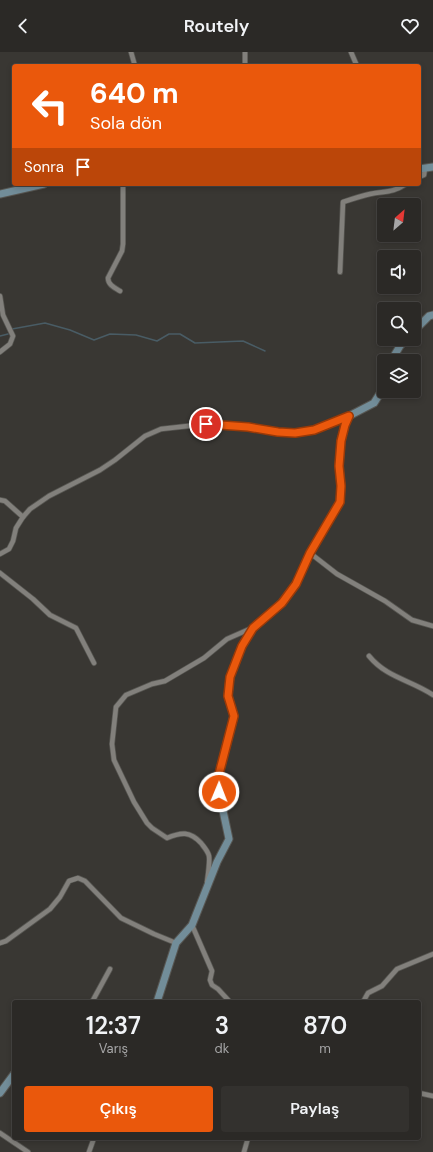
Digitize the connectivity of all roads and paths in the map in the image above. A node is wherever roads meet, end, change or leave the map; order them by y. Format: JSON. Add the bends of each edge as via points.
{"nodes":[{"id":1,"x":131,"y":52,"type":"edge"},
{"id":2,"x":245,"y":52,"type":"edge"},
{"id":3,"x":351,"y":52,"type":"edge"},
{"id":4,"x":135,"y":64,"type":"edge"},
{"id":5,"x":245,"y":64,"type":"edge"},
{"id":6,"x":356,"y":64,"type":"edge"},
{"id":7,"x":433,"y":167,"type":"edge"},
{"id":8,"x":422,"y":169,"type":"edge"},
{"id":9,"x":35,"y":186,"type":"edge"},
{"id":10,"x":123,"y":186,"type":"edge"},
{"id":11,"x":403,"y":186,"type":"edge"},
{"id":12,"x":0,"y":194,"type":"edge"},
{"id":13,"x":340,"y":272,"type":"dead end"},
{"id":14,"x":120,"y":291,"type":"dead end"},
{"id":15,"x":0,"y":296,"type":"edge"},
{"id":16,"x":433,"y":315,"type":"edge"},
{"id":17,"x":421,"y":324,"type":"edge"},
{"id":18,"x":0,"y":352,"type":"edge"},
{"id":19,"x":377,"y":398,"type":"edge"},
{"id":20,"x":349,"y":416,"type":"junction"},
{"id":21,"x":0,"y":500,"type":"edge"},
{"id":22,"x":23,"y":517,"type":"junction"},
{"id":23,"x":310,"y":553,"type":"junction"},
{"id":24,"x":0,"y":554,"type":"edge"},
{"id":25,"x":0,"y":573,"type":"edge"},
{"id":26,"x":433,"y":626,"type":"edge"},
{"id":27,"x":253,"y":628,"type":"junction"},
{"id":28,"x":369,"y":656,"type":"dead end"},
{"id":29,"x":94,"y":663,"type":"dead end"},
{"id":30,"x":433,"y":695,"type":"edge"},
{"id":31,"x":207,"y":888,"type":"junction"},
{"id":32,"x":192,"y":925,"type":"junction"},
{"id":33,"x":0,"y":943,"type":"edge"},
{"id":34,"x":176,"y":943,"type":"junction"},
{"id":35,"x":433,"y":954,"type":"edge"},
{"id":36,"x":110,"y":969,"type":"dead end"},
{"id":37,"x":93,"y":1000,"type":"edge"},
{"id":38,"x":158,"y":1000,"type":"edge"},
{"id":39,"x":228,"y":1000,"type":"edge"},
{"id":40,"x":364,"y":1000,"type":"edge"},
{"id":41,"x":12,"y":1076,"type":"edge"},
{"id":42,"x":1,"y":1089,"type":"edge"},
{"id":43,"x":421,"y":1093,"type":"edge"},
{"id":44,"x":433,"y":1096,"type":"edge"},
{"id":45,"x":0,"y":1134,"type":"edge"},
{"id":46,"x":93,"y":1140,"type":"edge"},
{"id":47,"x":247,"y":1140,"type":"edge"},
{"id":48,"x":28,"y":1152,"type":"edge"},
{"id":49,"x":89,"y":1152,"type":"edge"},
{"id":50,"x":244,"y":1152,"type":"edge"}],
"edges":[{"from":1,"to":4,"type":"street"},
{"from":2,"to":5,"type":"street"},
{"from":3,"to":6,"type":"street"},
{"from":7,"to":8,"type":"street"},
{"from":9,"to":12,"type":"street"},
{"from":10,"to":14,"type":"street","via":[[123,244],[108,278],[108,282]]},
{"from":11,"to":13,"type":"street","via":[[394,191],[365,195],[343,202]]},
{"from":15,"to":18,"type":"street","via":[[3,315],[14,336],[10,344]]},
{"from":16,"to":17,"type":"street"},
{"from":19,"to":20,"type":"street","via":[[374,403]]},
{"from":20,"to":22,"type":"street","via":[[319,429],[302,432],[206,424],[160,429],[145,436],[100,470],[40,501]]},
{"from":20,"to":23,"type":"street","via":[[341,441],[340,502]]},
{"from":21,"to":22,"type":"street","via":[[5,501]]},
{"from":22,"to":24,"type":"street","via":[[16,528],[9,549]]},
{"from":23,"to":26,"type":"street","via":[[337,574],[385,601],[412,620]]},
{"from":23,"to":27,"type":"street","via":[[296,584],[282,603]]},
{"from":25,"to":29,"type":"street","via":[[47,613],[76,628]]},
{"from":27,"to":31,"type":"street","via":[[242,646],[230,677],[228,696],[234,716],[219,774],[219,792],[229,839]]},
{"from":27,"to":31,"type":"street","via":[[227,639],[204,658],[165,682],[152,684],[126,695],[116,707],[112,744],[114,760],[134,802],[147,823],[167,838],[185,833],[192,835],[204,847],[209,857]]},
{"from":28,"to":30,"type":"street","via":[[385,672]]},
{"from":31,"to":32,"type":"street"},
{"from":32,"to":34,"type":"street"},
{"from":32,"to":39,"type":"street","via":[[212,971],[212,985]]},
{"from":33,"to":34,"type":"street","via":[[50,909],[69,881],[78,878],[86,881],[121,918]]},
{"from":34,"to":38,"type":"street"},
{"from":35,"to":40,"type":"street","via":[[397,968],[382,986],[368,993]]},
{"from":36,"to":37,"type":"street"},
{"from":41,"to":42,"type":"street"},
{"from":43,"to":44,"type":"street"},
{"from":45,"to":48,"type":"street"},
{"from":46,"to":49,"type":"street"},
{"from":47,"to":50,"type":"street"}]}
